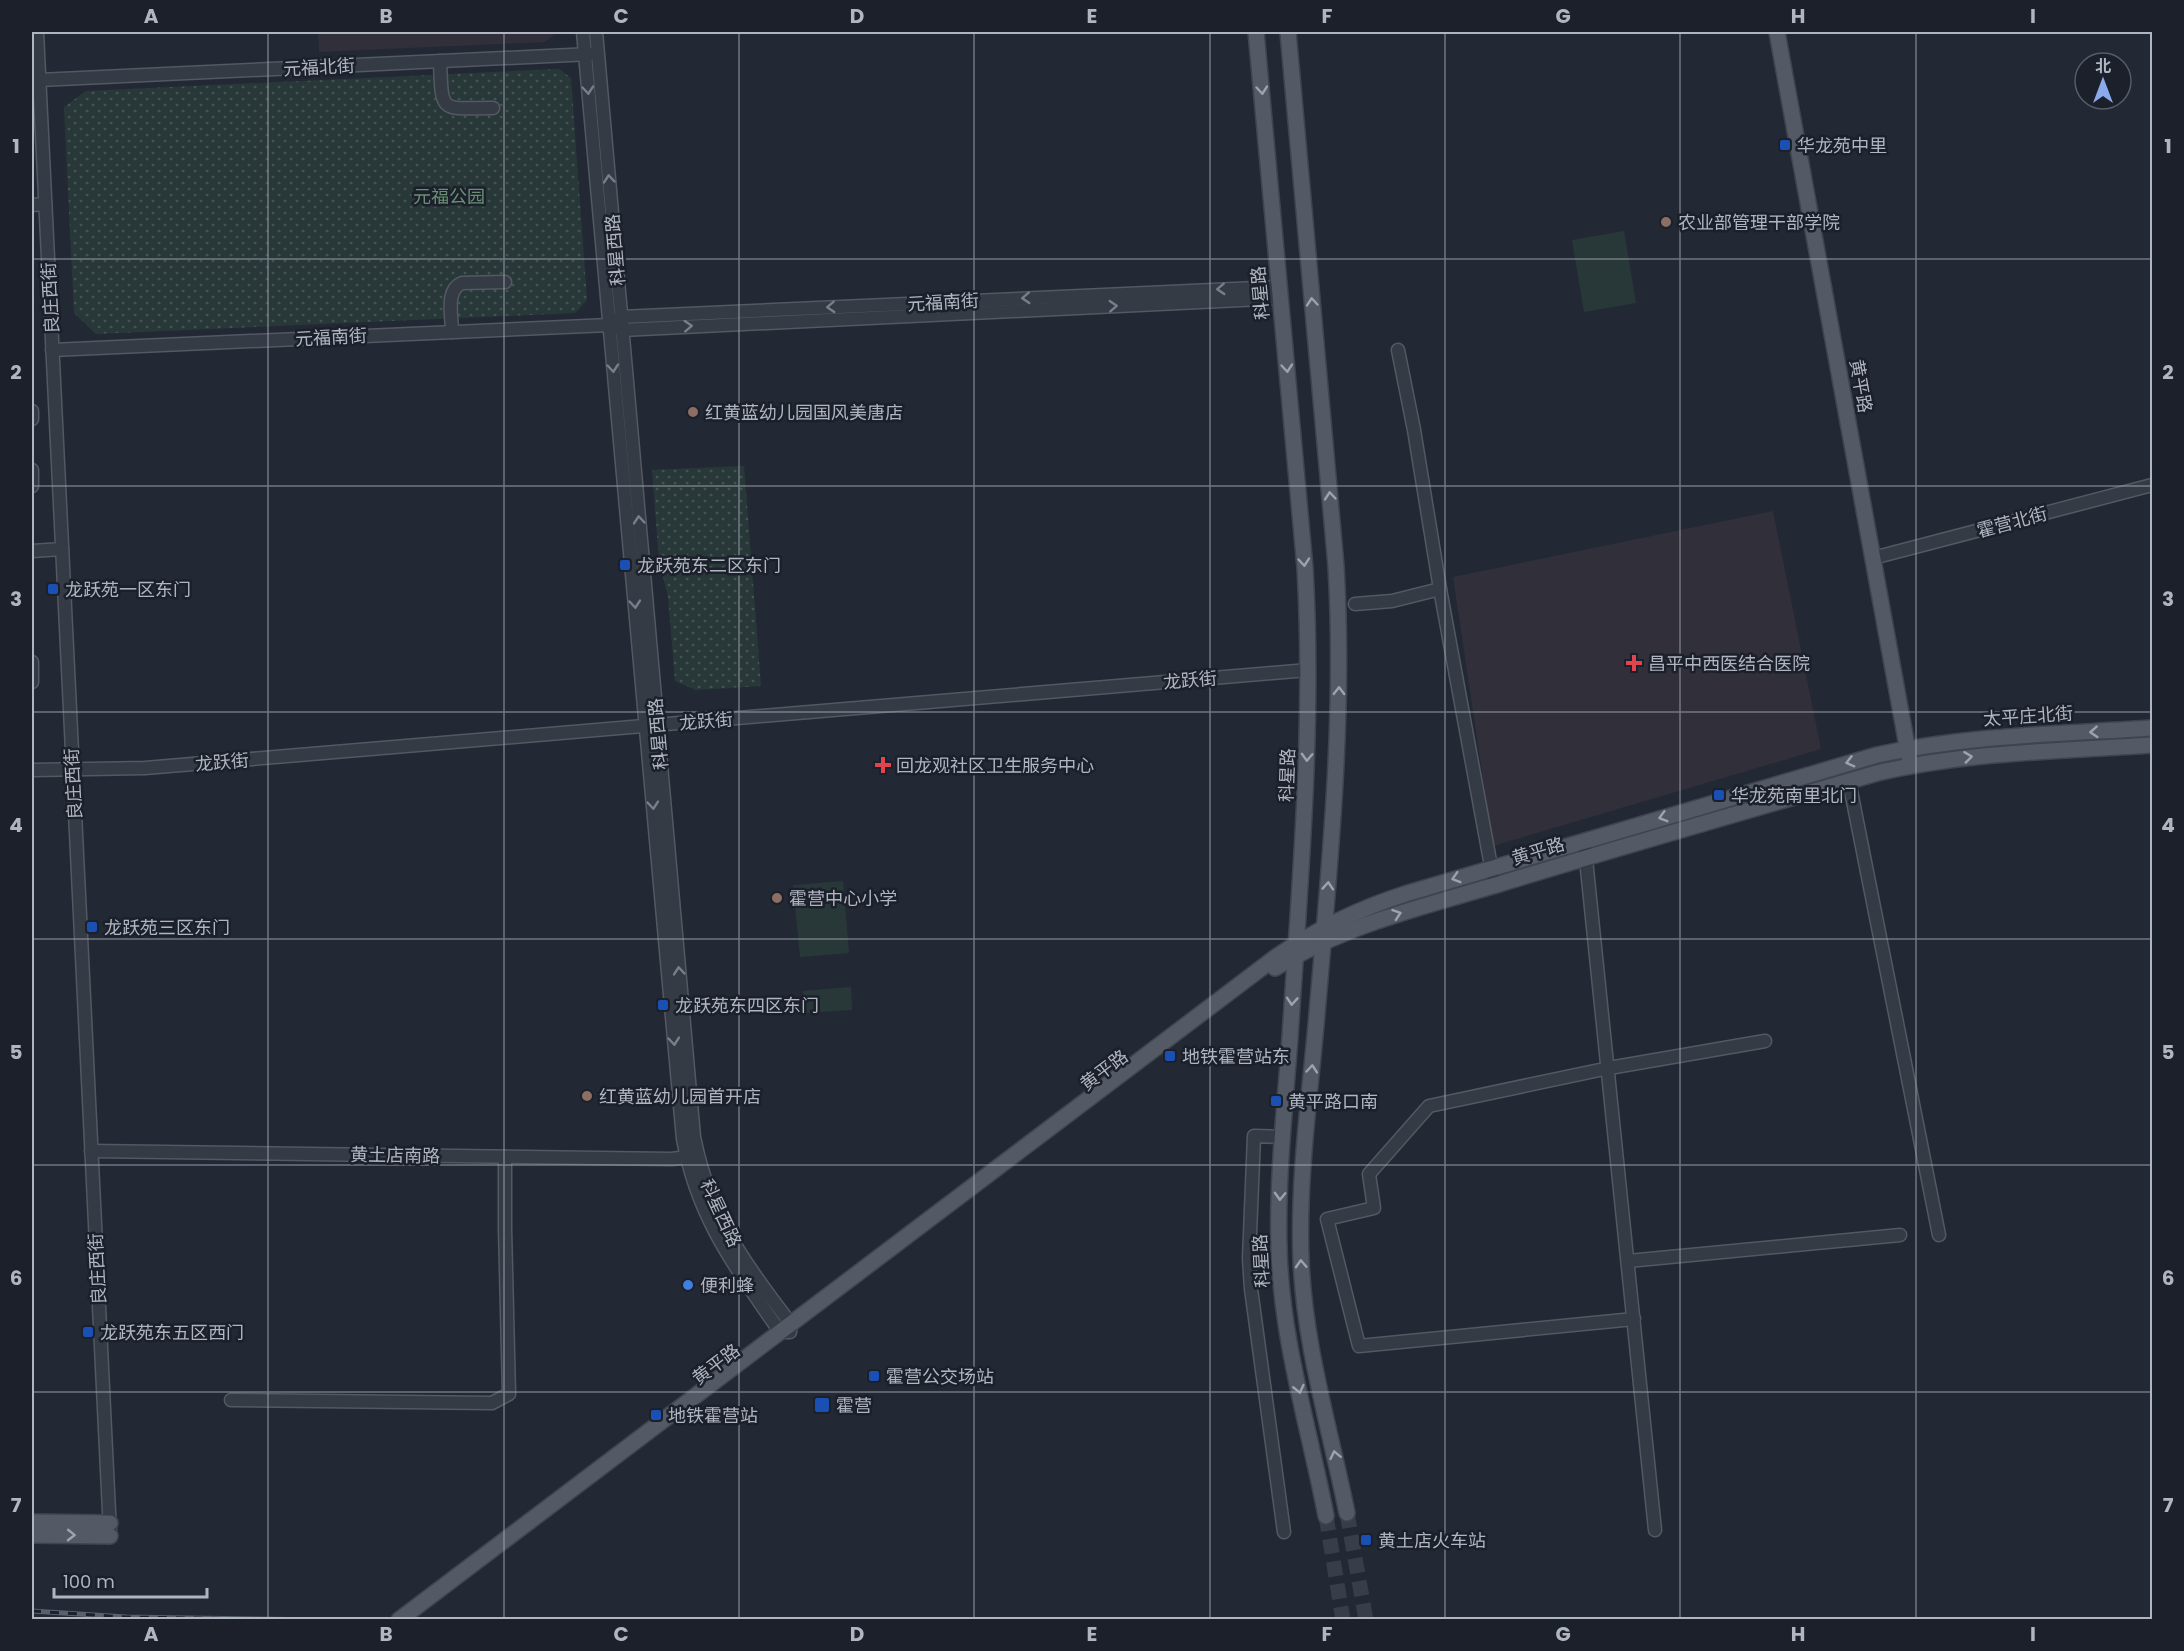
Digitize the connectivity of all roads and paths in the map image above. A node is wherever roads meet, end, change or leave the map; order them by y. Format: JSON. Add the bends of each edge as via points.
{"nodes":[{"id":1,"x":37,"y":32,"type":"edge"},
{"id":2,"x":583,"y":32,"type":"edge"},
{"id":3,"x":596,"y":32,"type":"edge"},
{"id":4,"x":1256,"y":32,"type":"edge"},
{"id":5,"x":1288,"y":32,"type":"edge"},
{"id":6,"x":1777,"y":32,"type":"edge"},
{"id":7,"x":598,"y":53,"type":"junction"},
{"id":8,"x":585,"y":54,"type":"junction"},
{"id":9,"x":440,"y":61,"type":"junction"},
{"id":10,"x":39,"y":80,"type":"junction"},
{"id":11,"x":493,"y":108,"type":"dead end"},
{"id":12,"x":32,"y":204,"type":"edge"},
{"id":13,"x":45,"y":209,"type":"junction"},
{"id":14,"x":32,"y":214,"type":"edge"},
{"id":15,"x":505,"y":282,"type":"dead end"},
{"id":16,"x":1280,"y":292,"type":"junction"},
{"id":17,"x":622,"y":323,"type":"junction"},
{"id":18,"x":609,"y":325,"type":"junction"},
{"id":19,"x":452,"y":332,"type":"junction"},
{"id":20,"x":52,"y":350,"type":"junction"},
{"id":21,"x":1398,"y":350,"type":"dead end"},
{"id":22,"x":32,"y":411,"type":"edge"},
{"id":23,"x":32,"y":419,"type":"edge"},
{"id":24,"x":32,"y":470,"type":"edge"},
{"id":25,"x":2152,"y":485,"type":"edge"},
{"id":26,"x":32,"y":486,"type":"edge"},
{"id":27,"x":32,"y":545,"type":"edge"},
{"id":28,"x":62,"y":545,"type":"junction"},
{"id":29,"x":32,"y":551,"type":"edge"},
{"id":30,"x":1872,"y":558,"type":"junction"},
{"id":31,"x":1440,"y":589,"type":"junction"},
{"id":32,"x":1356,"y":604,"type":"dead end"},
{"id":33,"x":32,"y":662,"type":"edge"},
{"id":34,"x":1308,"y":670,"type":"junction"},
{"id":35,"x":32,"y":682,"type":"edge"},
{"id":36,"x":651,"y":725,"type":"junction"},
{"id":37,"x":2152,"y":728,"type":"edge"},
{"id":38,"x":2152,"y":745,"type":"edge"},
{"id":39,"x":1907,"y":748,"type":"junction"},
{"id":40,"x":1910,"y":766,"type":"junction"},
{"id":41,"x":32,"y":770,"type":"edge"},
{"id":42,"x":73,"y":770,"type":"junction"},
{"id":43,"x":1849,"y":781,"type":"junction"},
{"id":44,"x":1584,"y":840,"type":"junction"},
{"id":45,"x":1587,"y":856,"type":"junction"},
{"id":46,"x":1492,"y":867,"type":"junction"},
{"id":47,"x":1495,"y":885,"type":"junction"},
{"id":48,"x":1324,"y":926,"type":"junction"},
{"id":49,"x":1323,"y":944,"type":"junction"},
{"id":50,"x":1296,"y":950,"type":"junction"},
{"id":51,"x":1765,"y":1041,"type":"dead end"},
{"id":52,"x":1609,"y":1068,"type":"junction"},
{"id":53,"x":1283,"y":1137,"type":"junction"},
{"id":54,"x":91,"y":1151,"type":"junction"},
{"id":55,"x":692,"y":1156,"type":"junction"},
{"id":56,"x":506,"y":1157,"type":"junction"},
{"id":57,"x":1900,"y":1235,"type":"dead end"},
{"id":58,"x":1939,"y":1235,"type":"dead end"},
{"id":59,"x":1628,"y":1261,"type":"junction"},
{"id":60,"x":1634,"y":1319,"type":"junction"},
{"id":61,"x":787,"y":1329,"type":"junction"},
{"id":62,"x":231,"y":1400,"type":"dead end"},
{"id":63,"x":1347,"y":1513,"type":"tunnel mouth"},
{"id":64,"x":1326,"y":1516,"type":"tunnel mouth"},
{"id":65,"x":32,"y":1522,"type":"edge"},
{"id":66,"x":110,"y":1529,"type":"junction"},
{"id":67,"x":1655,"y":1530,"type":"dead end"},
{"id":68,"x":1284,"y":1532,"type":"dead end"},
{"id":69,"x":32,"y":1535,"type":"edge"},
{"id":70,"x":399,"y":1620,"type":"edge"},
{"id":71,"x":410,"y":1620,"type":"edge"}],
"edges":[{"from":1,"to":10,"type":"street","name":"良庄西街"},
{"from":2,"to":8,"type":"street","name":"科星西路"},
{"from":3,"to":7,"type":"street","name":"科星西路"},
{"from":4,"to":16,"type":"main road","name":"科星路","one_way":true},
{"from":48,"to":5,"type":"main road","one_way":true,"via":[[1337,764],[1339,618]]},
{"from":6,"to":30,"type":"main road","name":"黄平路"},
{"from":7,"to":8,"type":"street","name":"元福北街"},
{"from":17,"to":7,"type":"street","name":"科星西路","one_way":true},
{"from":8,"to":9,"type":"street","name":"元福北街"},
{"from":8,"to":18,"type":"street","name":"科星西路","one_way":true},
{"from":9,"to":10,"type":"street","name":"元福北街"},
{"from":9,"to":11,"type":"street","via":[[442,98],[446,105]]},
{"from":10,"to":13,"type":"street","name":"良庄西街"},
{"from":12,"to":13,"type":"street"},
{"from":13,"to":14,"type":"street"},
{"from":13,"to":20,"type":"street","name":"良庄西街"},
{"from":15,"to":19,"type":"street","via":[[456,286],[451,296]]},
{"from":16,"to":17,"type":"street","name":"元福南街"},
{"from":16,"to":34,"type":"main road","name":"科星路","one_way":true,"via":[[1305,568]]},
{"from":17,"to":18,"type":"street","name":"元福南街"},
{"from":36,"to":17,"type":"street","name":"科星西路","one_way":true},
{"from":18,"to":19,"type":"street","name":"元福南街"},
{"from":18,"to":36,"type":"street","name":"科星西路","one_way":true},
{"from":19,"to":20,"type":"street","name":"元福南街"},
{"from":20,"to":28,"type":"street","name":"良庄西街"},
{"from":21,"to":31,"type":"street"},
{"from":22,"to":23,"type":"street"},
{"from":24,"to":26,"type":"street"},
{"from":25,"to":30,"type":"street","name":"霍营北街"},
{"from":27,"to":28,"type":"street"},
{"from":28,"to":29,"type":"street"},
{"from":28,"to":42,"type":"street","name":"良庄西街"},
{"from":30,"to":39,"type":"main road","name":"黄平路"},
{"from":31,"to":32,"type":"street","via":[[1392,601]]},
{"from":31,"to":46,"type":"street"},
{"from":33,"to":35,"type":"street"},
{"from":34,"to":36,"type":"street","name":"龙跃街"},
{"from":34,"to":50,"type":"main road","name":"科星路","one_way":true,"via":[[1306,790]]},
{"from":36,"to":42,"type":"street","name":"龙跃街","via":[[145,768]]},
{"from":36,"to":55,"type":"street","name":"科星西路","via":[[693,1127]]},
{"from":37,"to":39,"type":"main road","name":"太平庄北街","one_way":true,"via":[[1976,739]]},
{"from":40,"to":38,"type":"main road","name":"太平庄北街","one_way":true,"via":[[1976,756]]},
{"from":39,"to":40,"type":"main road","name":"黄平路"},
{"from":39,"to":44,"type":"main road","name":"黄平路","one_way":true},
{"from":40,"to":43,"type":"main road","name":"黄平路"},
{"from":41,"to":42,"type":"street","name":"龙跃街"},
{"from":42,"to":54,"type":"street","name":"良庄西街"},
{"from":43,"to":45,"type":"main road","name":"黄平路"},
{"from":43,"to":58,"type":"street"},
{"from":44,"to":45,"type":"street"},
{"from":44,"to":46,"type":"main road","name":"黄平路"},
{"from":45,"to":47,"type":"main road","name":"黄平路"},
{"from":45,"to":52,"type":"street"},
{"from":46,"to":47,"type":"street"},
{"from":46,"to":48,"type":"main road","name":"黄平路","one_way":true,"via":[[1385,900]]},
{"from":49,"to":47,"type":"main road","name":"黄平路","one_way":true,"via":[[1400,913]]},
{"from":48,"to":49,"type":"main road"},
{"from":48,"to":50,"type":"main road","name":"黄平路"},
{"from":49,"to":50,"type":"main road","name":"黄平路"},
{"from":63,"to":49,"type":"main road","one_way":true,"via":[[1312,1348],[1301,1260],[1302,1179]]},
{"from":50,"to":53,"type":"main road","name":"科星路","one_way":true},
{"from":50,"to":61,"type":"main road","name":"黄平路"},
{"from":51,"to":52,"type":"street"},
{"from":52,"to":59,"type":"street"},
{"from":52,"to":60,"type":"street","via":[[1429,1106],[1369,1174],[1374,1208],[1327,1219],[1359,1346]]},
{"from":53,"to":64,"type":"main road","name":"科星路","one_way":true,"via":[[1279,1224],[1282,1296]]},
{"from":53,"to":68,"type":"street","via":[[1254,1136],[1249,1258]]},
{"from":54,"to":56,"type":"street","name":"黄土店南路"},
{"from":54,"to":66,"type":"street","name":"良庄西街"},
{"from":55,"to":56,"type":"street","name":"黄土店南路"},
{"from":55,"to":61,"type":"street","name":"科星西路","via":[[696,1192],[712,1229],[730,1261]]},
{"from":56,"to":62,"type":"street","via":[[509,1394],[492,1403]]},
{"from":57,"to":59,"type":"street"},
{"from":59,"to":60,"type":"street"},
{"from":60,"to":67,"type":"street"},
{"from":61,"to":70,"type":"main road","name":"黄平路"},
{"from":61,"to":71,"type":"main road","name":"黄平路"},
{"from":65,"to":66,"type":"main road"},
{"from":69,"to":66,"type":"main road","one_way":true}]}
